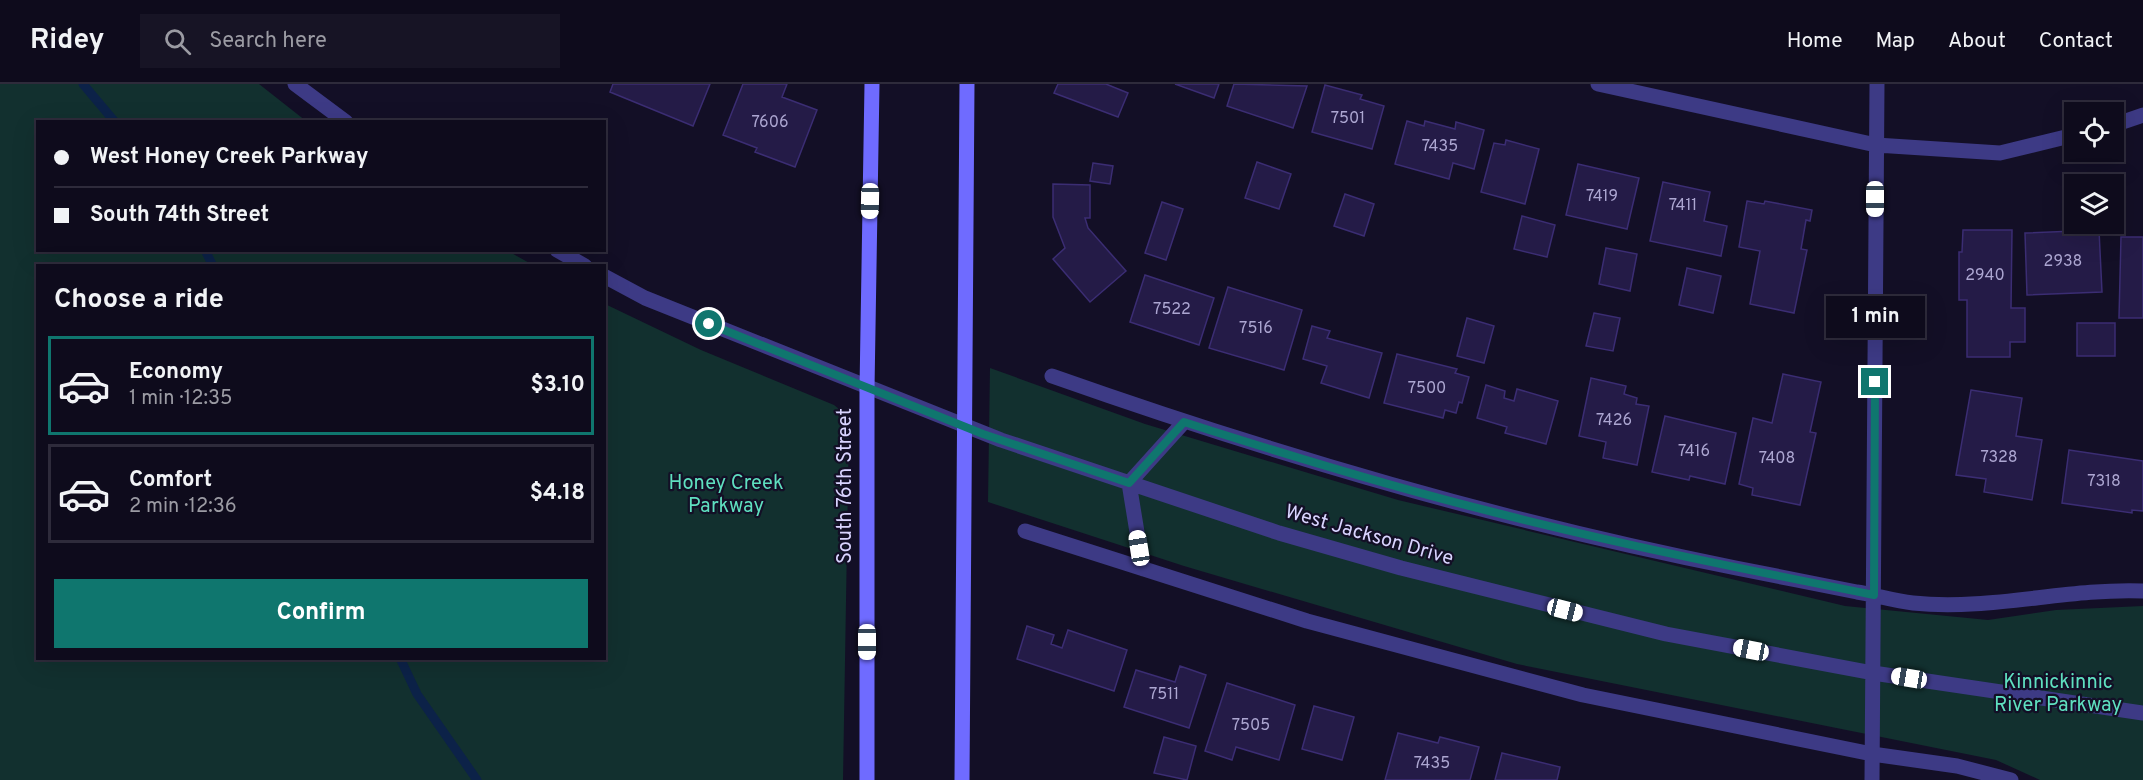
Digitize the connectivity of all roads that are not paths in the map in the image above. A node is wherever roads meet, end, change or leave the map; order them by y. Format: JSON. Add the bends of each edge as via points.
{"nodes":[{"id":1,"x":295,"y":84,"type":"edge"},
{"id":2,"x":872,"y":84,"type":"edge"},
{"id":3,"x":967,"y":84,"type":"edge"},
{"id":4,"x":1598,"y":84,"type":"edge"},
{"id":5,"x":1877,"y":84,"type":"edge"},
{"id":6,"x":2143,"y":115,"type":"edge"},
{"id":7,"x":343,"y":120,"type":"edge"},
{"id":8,"x":2124,"y":122,"type":"edge"},
{"id":9,"x":2064,"y":137,"type":"edge"},
{"id":10,"x":1876,"y":145,"type":"junction"},
{"id":11,"x":560,"y":252,"type":"edge"},
{"id":12,"x":582,"y":264,"type":"edge"},
{"id":13,"x":606,"y":277,"type":"edge"},
{"id":14,"x":1052,"y":376,"type":"dead end"},
{"id":15,"x":867,"y":389,"type":"junction"},
{"id":16,"x":1184,"y":422,"type":"junction"},
{"id":17,"x":966,"y":427,"type":"junction"},
{"id":18,"x":1129,"y":483,"type":"junction"},
{"id":19,"x":1025,"y":531,"type":"dead end"},
{"id":20,"x":1143,"y":569,"type":"junction"},
{"id":21,"x":2143,"y":591,"type":"edge"},
{"id":22,"x":1874,"y":595,"type":"junction"},
{"id":23,"x":1873,"y":673,"type":"junction"},
{"id":24,"x":2143,"y":713,"type":"edge"},
{"id":25,"x":1872,"y":754,"type":"junction"},
{"id":26,"x":867,"y":780,"type":"edge"},
{"id":27,"x":962,"y":780,"type":"edge"},
{"id":28,"x":1872,"y":780,"type":"edge"},
{"id":29,"x":2011,"y":780,"type":"edge"}],
"edges":[{"from":1,"to":7,"type":"street"},
{"from":2,"to":15,"type":"main road","name":"South 76th Street"},
{"from":3,"to":17,"type":"main road"},
{"from":4,"to":10,"type":"street"},
{"from":5,"to":10,"type":"street"},
{"from":6,"to":8,"type":"street"},
{"from":9,"to":10,"type":"street","via":[[2000,153]]},
{"from":10,"to":22,"type":"street"},
{"from":11,"to":12,"type":"street"},
{"from":13,"to":15,"type":"street","name":"West Jackson Drive","via":[[645,298]]},
{"from":14,"to":16,"type":"street"},
{"from":15,"to":17,"type":"street","name":"West Jackson Drive"},
{"from":15,"to":26,"type":"main road","name":"South 76th Street"},
{"from":16,"to":18,"type":"street"},
{"from":16,"to":22,"type":"street","via":[[1324,466],[1496,513],[1678,556]]},
{"from":17,"to":18,"type":"street","name":"West Jackson Drive"},
{"from":17,"to":27,"type":"main road"},
{"from":18,"to":20,"type":"street"},
{"from":18,"to":23,"type":"street","name":"West Jackson Drive","via":[[1401,568],[1666,634]]},
{"from":19,"to":20,"type":"street"},
{"from":20,"to":25,"type":"street","via":[[1307,621],[1583,695]]},
{"from":21,"to":22,"type":"street","via":[[1954,606],[1910,603]]},
{"from":22,"to":23,"type":"street"},
{"from":23,"to":24,"type":"street","name":"West Jackson Drive"},
{"from":23,"to":25,"type":"street"},
{"from":25,"to":28,"type":"street"},
{"from":25,"to":29,"type":"street","via":[[1957,766]]}]}
